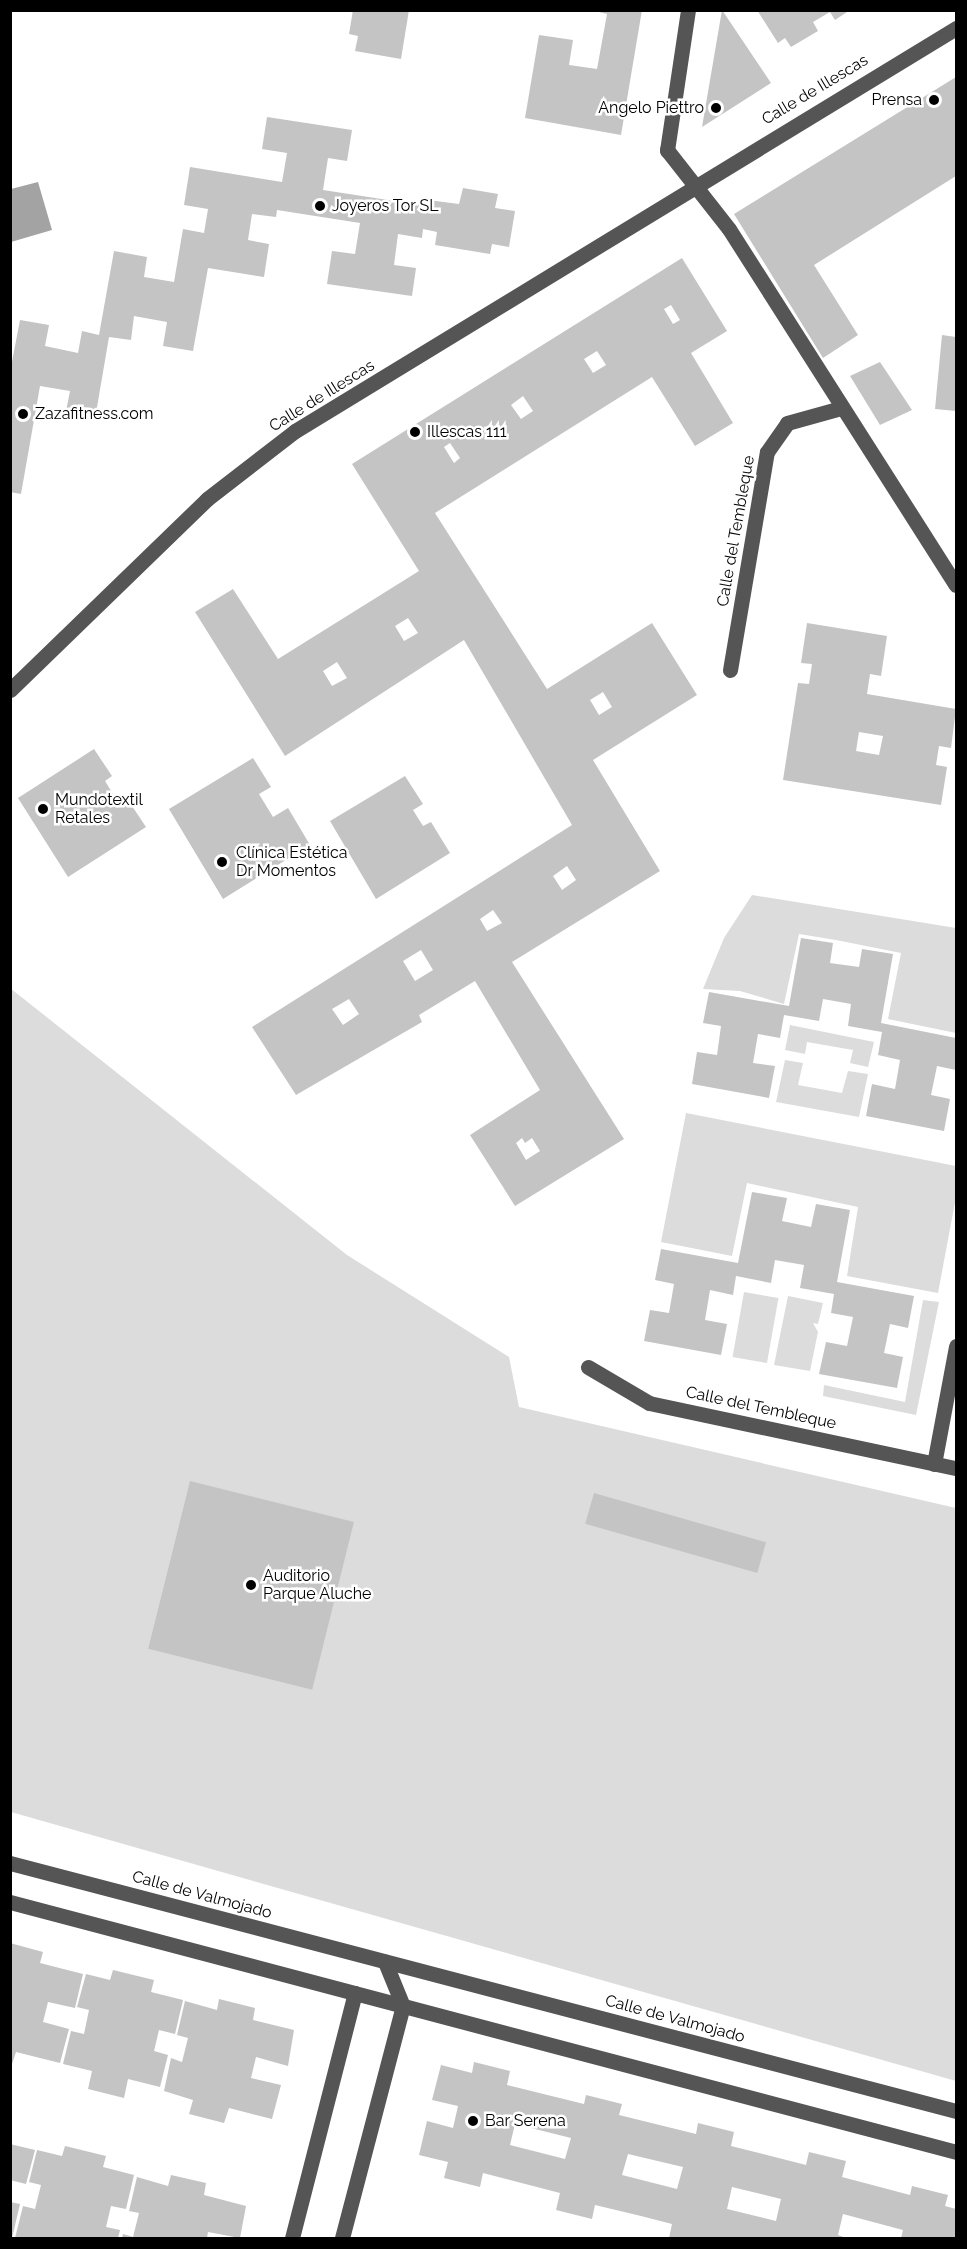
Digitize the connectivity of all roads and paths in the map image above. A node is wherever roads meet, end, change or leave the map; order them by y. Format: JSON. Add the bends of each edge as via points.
{"nodes":[{"id":1,"x":688,"y":10,"type":"edge"},
{"id":2,"x":957,"y":28,"type":"edge"},
{"id":3,"x":693,"y":185,"type":"junction"},
{"id":4,"x":841,"y":408,"type":"junction"},
{"id":5,"x":957,"y":585,"type":"edge"},
{"id":6,"x":730,"y":670,"type":"dead end"},
{"id":7,"x":10,"y":690,"type":"edge"},
{"id":8,"x":957,"y":1346,"type":"edge"},
{"id":9,"x":588,"y":1367,"type":"dead end"},
{"id":10,"x":934,"y":1464,"type":"junction"},
{"id":11,"x":957,"y":1468,"type":"edge"},
{"id":12,"x":10,"y":1863,"type":"edge"},
{"id":13,"x":10,"y":1902,"type":"edge"},
{"id":14,"x":385,"y":1962,"type":"junction"},
{"id":15,"x":355,"y":1993,"type":"junction"},
{"id":16,"x":403,"y":2006,"type":"junction"},
{"id":17,"x":957,"y":2111,"type":"edge"},
{"id":18,"x":957,"y":2152,"type":"edge"},
{"id":19,"x":292,"y":2238,"type":"edge"},
{"id":20,"x":342,"y":2238,"type":"edge"}],
"edges":[{"from":1,"to":3,"type":"street","via":[[667,150]]},
{"from":2,"to":3,"type":"street","name":"Calle de Illescas"},
{"from":3,"to":4,"type":"street","via":[[729,229]]},
{"from":3,"to":7,"type":"street","name":"Calle de Illescas","via":[[295,430],[207,499]]},
{"from":4,"to":5,"type":"street"},
{"from":4,"to":6,"type":"street","name":"Calle del Tembleque","via":[[787,423],[766,452]]},
{"from":8,"to":10,"type":"street"},
{"from":9,"to":10,"type":"street","name":"Calle del Tembleque","via":[[649,1402]]},
{"from":10,"to":11,"type":"street","name":"Calle del Tembleque"},
{"from":12,"to":14,"type":"street","name":"Calle de Valmojado"},
{"from":13,"to":15,"type":"street"},
{"from":14,"to":16,"type":"street"},
{"from":14,"to":17,"type":"street","name":"Calle de Valmojado"},
{"from":15,"to":16,"type":"street"},
{"from":15,"to":19,"type":"street"},
{"from":16,"to":18,"type":"street"},
{"from":16,"to":20,"type":"street"}]}
